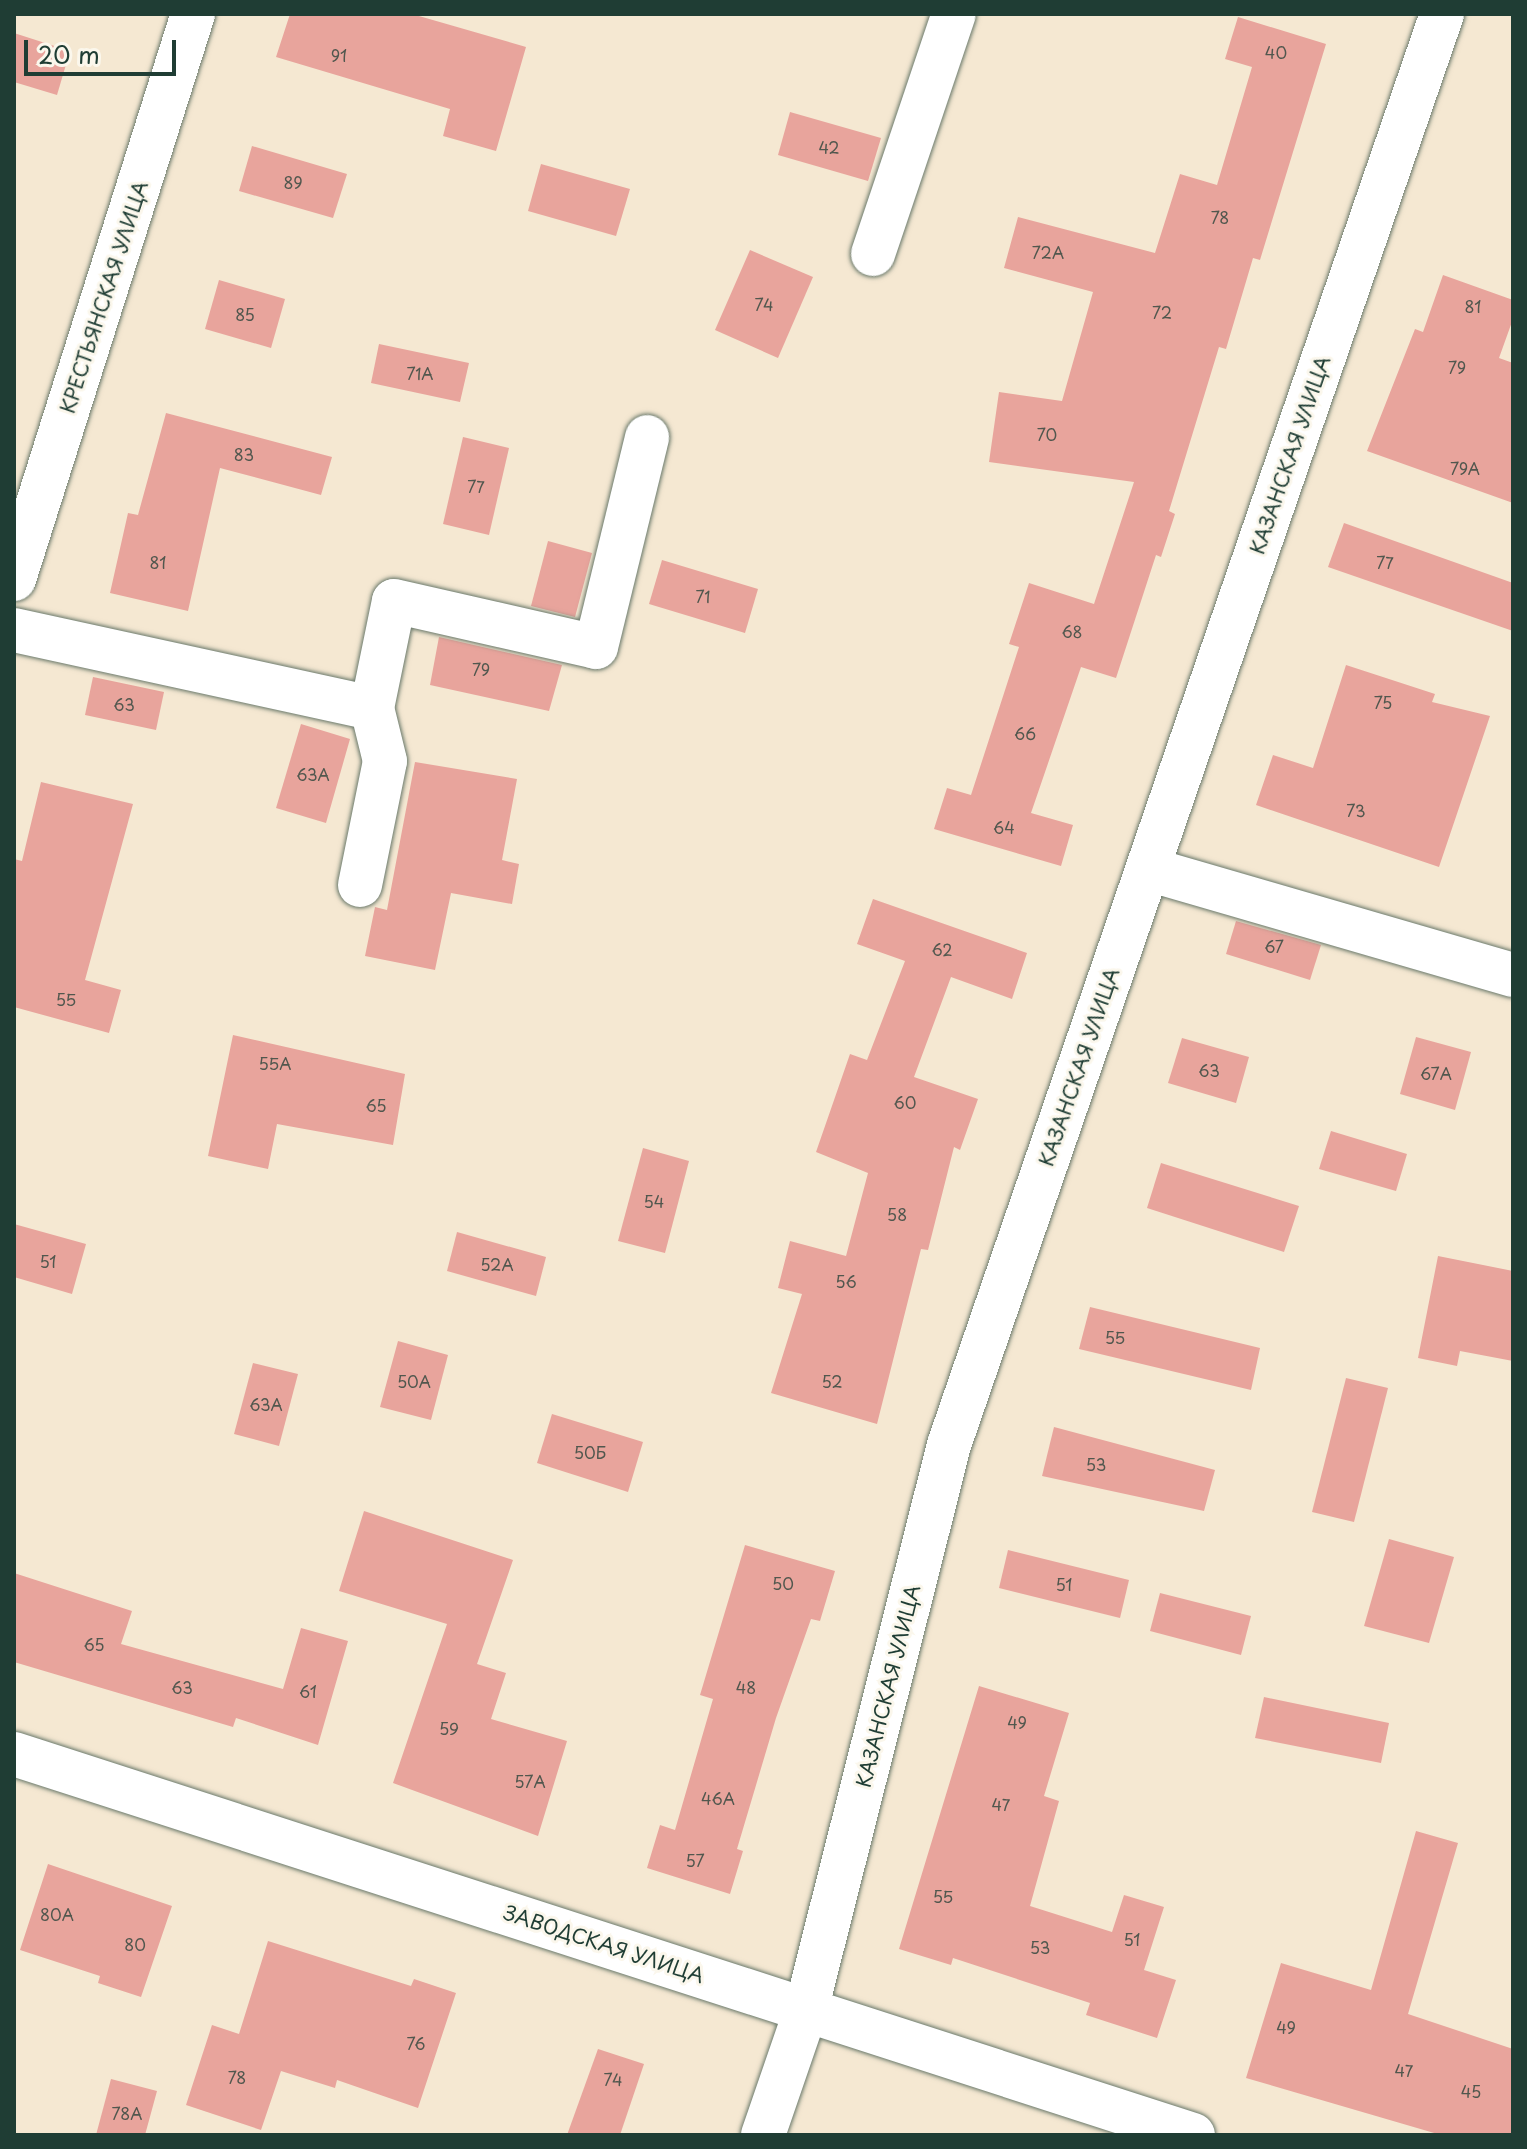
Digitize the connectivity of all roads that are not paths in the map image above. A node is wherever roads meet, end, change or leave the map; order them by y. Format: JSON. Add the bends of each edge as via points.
{"nodes":[{"id":1,"x":193,"y":14,"type":"edge"},
{"id":2,"x":954,"y":14,"type":"edge"},
{"id":3,"x":1442,"y":14,"type":"edge"},
{"id":4,"x":873,"y":254,"type":"dead end"},
{"id":5,"x":647,"y":437,"type":"dead end"},
{"id":6,"x":14,"y":579,"type":"edge"},
{"id":7,"x":14,"y":630,"type":"edge"},
{"id":8,"x":372,"y":708,"type":"junction"},
{"id":9,"x":1148,"y":869,"type":"junction"},
{"id":10,"x":360,"y":885,"type":"dead end"},
{"id":11,"x":1513,"y":975,"type":"edge"},
{"id":12,"x":14,"y":1754,"type":"edge"},
{"id":13,"x":806,"y":2010,"type":"junction"},
{"id":14,"x":763,"y":2135,"type":"edge"},
{"id":15,"x":1193,"y":2135,"type":"edge"}],
"edges":[{"from":1,"to":6,"type":"street","name":"КРЕСТЬЯНСКАЯ УЛИЦА"},
{"from":2,"to":4,"type":"street"},
{"from":3,"to":9,"type":"street","name":"КАЗАНСКАЯ УЛИЦА"},
{"from":5,"to":8,"type":"street","via":[[596,647],[394,601]]},
{"from":7,"to":8,"type":"street"},
{"from":8,"to":10,"type":"street","via":[[385,761]]},
{"from":9,"to":11,"type":"street"},
{"from":9,"to":13,"type":"street","name":"КАЗАНСКАЯ УЛИЦА","via":[[949,1445]]},
{"from":12,"to":13,"type":"street","name":"ЗАВОДСКАЯ УЛИЦА"},
{"from":13,"to":14,"type":"street","name":"КАЗАНСКАЯ УЛИЦА"},
{"from":13,"to":15,"type":"street","name":"ЗАВОДСКАЯ УЛИЦА"}]}
